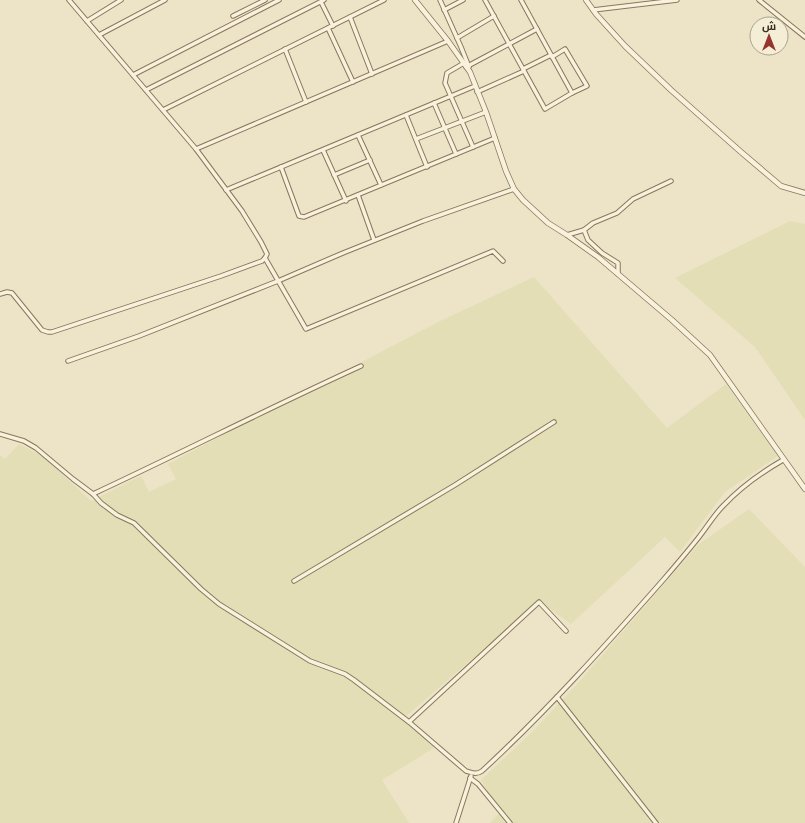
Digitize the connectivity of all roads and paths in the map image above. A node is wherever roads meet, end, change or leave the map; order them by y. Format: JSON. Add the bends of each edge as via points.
{"nodes":[{"id":1,"x":69,"y":0,"type":"edge"},
{"id":2,"x":120,"y":0,"type":"edge"},
{"id":3,"x":165,"y":0,"type":"edge"},
{"id":4,"x":265,"y":0,"type":"edge"},
{"id":5,"x":278,"y":0,"type":"edge"},
{"id":6,"x":384,"y":0,"type":"edge"},
{"id":7,"x":415,"y":0,"type":"edge"},
{"id":8,"x":440,"y":0,"type":"edge"},
{"id":9,"x":463,"y":0,"type":"edge"},
{"id":10,"x":485,"y":0,"type":"edge"},
{"id":11,"x":521,"y":0,"type":"edge"},
{"id":12,"x":586,"y":0,"type":"edge"},
{"id":13,"x":677,"y":0,"type":"edge"},
{"id":14,"x":759,"y":0,"type":"edge"},
{"id":15,"x":320,"y":1,"type":"edge"},
{"id":16,"x":444,"y":10,"type":"junction"},
{"id":17,"x":593,"y":10,"type":"junction"},
{"id":18,"x":234,"y":16,"type":"dead end"},
{"id":19,"x":494,"y":16,"type":"junction"},
{"id":20,"x":350,"y":17,"type":"junction"},
{"id":21,"x":87,"y":21,"type":"junction"},
{"id":22,"x":333,"y":26,"type":"junction"},
{"id":23,"x":328,"y":28,"type":"junction"},
{"id":24,"x":537,"y":29,"type":"junction"},
{"id":25,"x":99,"y":35,"type":"junction"},
{"id":26,"x":805,"y":37,"type":"edge"},
{"id":27,"x":457,"y":38,"type":"junction"},
{"id":28,"x":448,"y":41,"type":"junction"},
{"id":29,"x":509,"y":44,"type":"junction"},
{"id":30,"x":285,"y":49,"type":"junction"},
{"id":31,"x":552,"y":56,"type":"junction"},
{"id":32,"x":466,"y":65,"type":"junction"},
{"id":33,"x":524,"y":70,"type":"junction"},
{"id":34,"x":372,"y":74,"type":"junction"},
{"id":35,"x":133,"y":75,"type":"junction"},
{"id":36,"x":353,"y":82,"type":"junction"},
{"id":37,"x":475,"y":86,"type":"junction"},
{"id":38,"x":146,"y":90,"type":"junction"},
{"id":39,"x":477,"y":92,"type":"junction"},
{"id":40,"x":572,"y":93,"type":"junction"},
{"id":41,"x":452,"y":96,"type":"junction"},
{"id":42,"x":306,"y":102,"type":"junction"},
{"id":43,"x":434,"y":103,"type":"junction"},
{"id":44,"x":163,"y":110,"type":"junction"},
{"id":45,"x":486,"y":112,"type":"junction"},
{"id":46,"x":406,"y":115,"type":"junction"},
{"id":47,"x":462,"y":121,"type":"junction"},
{"id":48,"x":444,"y":128,"type":"junction"},
{"id":49,"x":358,"y":135,"type":"junction"},
{"id":50,"x":495,"y":138,"type":"junction"},
{"id":51,"x":416,"y":139,"type":"junction"},
{"id":52,"x":473,"y":147,"type":"junction"},
{"id":53,"x":196,"y":149,"type":"junction"},
{"id":54,"x":323,"y":150,"type":"junction"},
{"id":55,"x":456,"y":154,"type":"junction"},
{"id":56,"x":370,"y":160,"type":"junction"},
{"id":57,"x":281,"y":167,"type":"junction"},
{"id":58,"x":427,"y":167,"type":"junction"},
{"id":59,"x":334,"y":175,"type":"junction"},
{"id":60,"x":671,"y":181,"type":"dead end"},
{"id":61,"x":381,"y":185,"type":"junction"},
{"id":62,"x":514,"y":189,"type":"junction"},
{"id":63,"x":226,"y":190,"type":"junction"},
{"id":64,"x":805,"y":193,"type":"edge"},
{"id":65,"x":358,"y":195,"type":"junction"},
{"id":66,"x":346,"y":201,"type":"junction"},
{"id":67,"x":584,"y":230,"type":"junction"},
{"id":68,"x":567,"y":235,"type":"junction"},
{"id":69,"x":374,"y":240,"type":"junction"},
{"id":70,"x":266,"y":258,"type":"junction"},
{"id":71,"x":503,"y":261,"type":"dead end"},
{"id":72,"x":618,"y":275,"type":"junction"},
{"id":73,"x":278,"y":281,"type":"junction"},
{"id":74,"x":0,"y":294,"type":"edge"},
{"id":75,"x":68,"y":361,"type":"dead end"},
{"id":76,"x":361,"y":366,"type":"dead end"},
{"id":77,"x":554,"y":422,"type":"dead end"},
{"id":78,"x":0,"y":434,"type":"edge"},
{"id":79,"x":783,"y":460,"type":"junction"},
{"id":80,"x":805,"y":489,"type":"edge"},
{"id":81,"x":93,"y":494,"type":"junction"},
{"id":82,"x":294,"y":580,"type":"dead end"},
{"id":83,"x":566,"y":631,"type":"dead end"},
{"id":84,"x":557,"y":697,"type":"junction"},
{"id":85,"x":409,"y":722,"type":"junction"},
{"id":86,"x":472,"y":773,"type":"junction"},
{"id":87,"x":470,"y":778,"type":"junction"},
{"id":88,"x":456,"y":823,"type":"edge"},
{"id":89,"x":510,"y":823,"type":"edge"},
{"id":90,"x":656,"y":823,"type":"edge"}],
"edges":[{"from":1,"to":21,"type":"street"},
{"from":2,"to":21,"type":"street"},
{"from":3,"to":25,"type":"street"},
{"from":4,"to":18,"type":"street"},
{"from":5,"to":35,"type":"street"},
{"from":6,"to":20,"type":"street"},
{"from":7,"to":28,"type":"street"},
{"from":8,"to":16,"type":"street"},
{"from":9,"to":16,"type":"street"},
{"from":10,"to":19,"type":"street"},
{"from":11,"to":24,"type":"street"},
{"from":12,"to":17,"type":"street"},
{"from":13,"to":17,"type":"street"},
{"from":14,"to":26,"type":"street"},
{"from":15,"to":22,"type":"street"},
{"from":15,"to":38,"type":"street"},
{"from":16,"to":27,"type":"street"},
{"from":17,"to":64,"type":"street","via":[[625,46],[741,152],[781,186]]},
{"from":19,"to":27,"type":"street"},
{"from":19,"to":29,"type":"street"},
{"from":20,"to":22,"type":"street"},
{"from":20,"to":34,"type":"street"},
{"from":21,"to":25,"type":"street"},
{"from":22,"to":23,"type":"street"},
{"from":23,"to":30,"type":"street"},
{"from":23,"to":36,"type":"street"},
{"from":24,"to":29,"type":"street"},
{"from":24,"to":31,"type":"street"},
{"from":25,"to":35,"type":"street"},
{"from":27,"to":32,"type":"street"},
{"from":28,"to":32,"type":"street"},
{"from":28,"to":34,"type":"street"},
{"from":29,"to":32,"type":"street"},
{"from":29,"to":33,"type":"street"},
{"from":30,"to":42,"type":"street"},
{"from":30,"to":44,"type":"street"},
{"from":31,"to":33,"type":"street"},
{"from":31,"to":40,"type":"street"},
{"from":31,"to":40,"type":"street","via":[[566,49],[587,86]]},
{"from":32,"to":37,"type":"street"},
{"from":32,"to":41,"type":"street","via":[[447,73],[445,83]]},
{"from":33,"to":39,"type":"street"},
{"from":33,"to":40,"type":"street","via":[[545,109]]},
{"from":34,"to":36,"type":"street"},
{"from":35,"to":38,"type":"street"},
{"from":36,"to":42,"type":"street"},
{"from":37,"to":39,"type":"street"},
{"from":37,"to":41,"type":"street"},
{"from":38,"to":44,"type":"street"},
{"from":39,"to":45,"type":"street"},
{"from":41,"to":43,"type":"street"},
{"from":41,"to":47,"type":"street"},
{"from":42,"to":53,"type":"street"},
{"from":43,"to":46,"type":"street"},
{"from":43,"to":48,"type":"street"},
{"from":44,"to":53,"type":"street"},
{"from":45,"to":47,"type":"street"},
{"from":45,"to":50,"type":"street"},
{"from":46,"to":49,"type":"street"},
{"from":46,"to":51,"type":"street"},
{"from":47,"to":48,"type":"street"},
{"from":47,"to":52,"type":"street"},
{"from":48,"to":51,"type":"street"},
{"from":48,"to":55,"type":"street"},
{"from":49,"to":54,"type":"street"},
{"from":49,"to":56,"type":"street"},
{"from":50,"to":52,"type":"street"},
{"from":50,"to":62,"type":"street"},
{"from":51,"to":58,"type":"street"},
{"from":52,"to":55,"type":"street"},
{"from":53,"to":63,"type":"street"},
{"from":54,"to":57,"type":"street"},
{"from":54,"to":59,"type":"street"},
{"from":55,"to":58,"type":"street"},
{"from":56,"to":59,"type":"street"},
{"from":56,"to":61,"type":"street"},
{"from":57,"to":63,"type":"street"},
{"from":57,"to":66,"type":"street","via":[[301,217]]},
{"from":58,"to":61,"type":"street"},
{"from":59,"to":66,"type":"street"},
{"from":60,"to":67,"type":"street","via":[[644,193],[617,213]]},
{"from":61,"to":65,"type":"street"},
{"from":62,"to":68,"type":"street","via":[[547,222]]},
{"from":62,"to":69,"type":"street"},
{"from":63,"to":70,"type":"street","via":[[267,252]]},
{"from":65,"to":66,"type":"street"},
{"from":65,"to":69,"type":"street"},
{"from":67,"to":68,"type":"street"},
{"from":67,"to":72,"type":"street","via":[[588,240],[618,263]]},
{"from":68,"to":72,"type":"street"},
{"from":69,"to":73,"type":"street"},
{"from":70,"to":73,"type":"street"},
{"from":70,"to":74,"type":"street","via":[[221,276],[52,332],[42,330],[12,294]]},
{"from":71,"to":73,"type":"street","via":[[493,251],[306,329]]},
{"from":72,"to":79,"type":"street","via":[[710,355]]},
{"from":73,"to":75,"type":"street"},
{"from":76,"to":81,"type":"street"},
{"from":77,"to":82,"type":"street","via":[[455,485]]},
{"from":78,"to":81,"type":"street","via":[[24,441],[36,448]]},
{"from":79,"to":80,"type":"street"},
{"from":79,"to":84,"type":"street","via":[[722,506],[665,578]]},
{"from":81,"to":85,"type":"street","via":[[112,512],[138,526],[219,604],[305,658],[349,676]]},
{"from":83,"to":85,"type":"street","via":[[539,602]]},
{"from":84,"to":86,"type":"street","via":[[482,771],[478,774]]},
{"from":84,"to":90,"type":"street"},
{"from":85,"to":86,"type":"street","via":[[466,771]]},
{"from":86,"to":87,"type":"street"},
{"from":87,"to":88,"type":"street"},
{"from":87,"to":89,"type":"street"}]}
